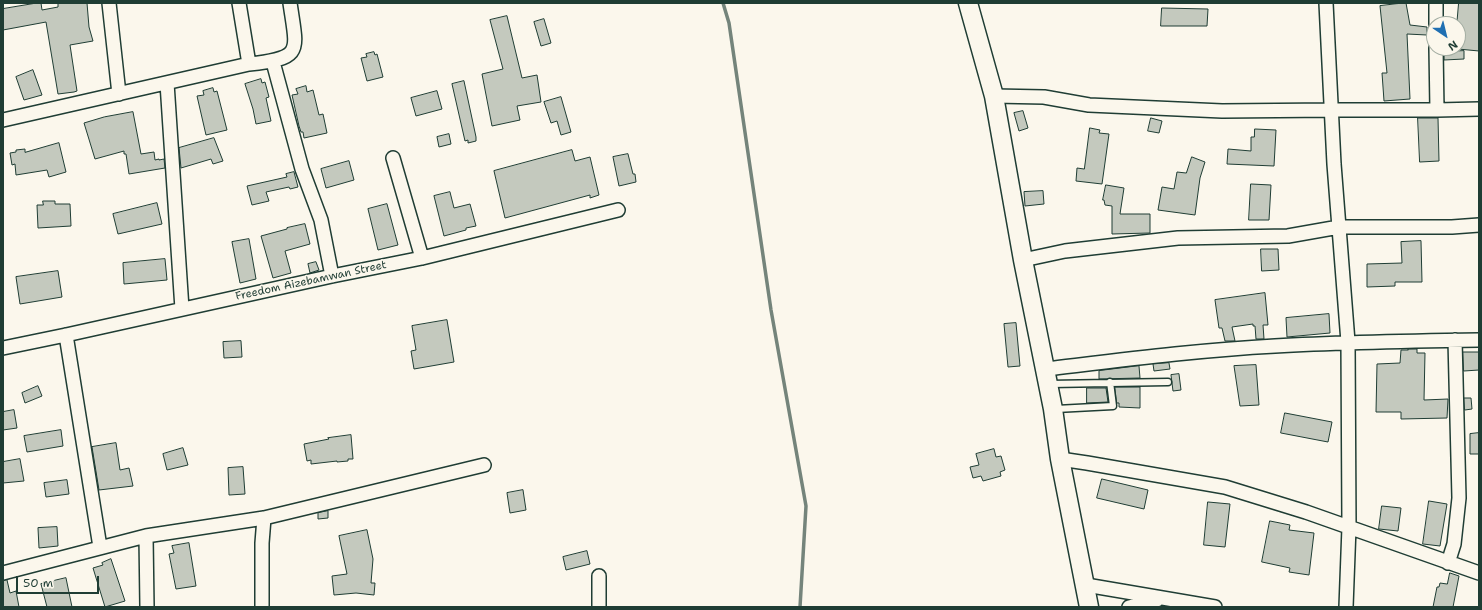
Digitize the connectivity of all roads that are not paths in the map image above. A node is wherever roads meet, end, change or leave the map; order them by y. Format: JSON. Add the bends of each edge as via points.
{"nodes":[{"id":1,"x":109,"y":3,"type":"edge"},
{"id":2,"x":239,"y":3,"type":"edge"},
{"id":3,"x":290,"y":3,"type":"edge"},
{"id":4,"x":968,"y":3,"type":"edge"},
{"id":5,"x":1326,"y":3,"type":"edge"},
{"id":6,"x":1436,"y":3,"type":"edge"},
{"id":7,"x":1436,"y":16,"type":"edge"},
{"id":8,"x":1436,"y":56,"type":"edge"},
{"id":9,"x":273,"y":62,"type":"junction"},
{"id":10,"x":249,"y":64,"type":"junction"},
{"id":11,"x":167,"y":83,"type":"junction"},
{"id":12,"x":119,"y":94,"type":"junction"},
{"id":13,"x":994,"y":96,"type":"junction"},
{"id":14,"x":1479,"y":109,"type":"edge"},
{"id":15,"x":1332,"y":110,"type":"junction"},
{"id":16,"x":1437,"y":110,"type":"junction"},
{"id":17,"x":3,"y":120,"type":"edge"},
{"id":18,"x":393,"y":158,"type":"dead end"},
{"id":19,"x":618,"y":210,"type":"dead end"},
{"id":20,"x":1479,"y":225,"type":"edge"},
{"id":21,"x":1339,"y":227,"type":"junction"},
{"id":22,"x":422,"y":258,"type":"junction"},
{"id":23,"x":1023,"y":260,"type":"junction"},
{"id":24,"x":332,"y":276,"type":"junction"},
{"id":25,"x":182,"y":309,"type":"junction"},
{"id":26,"x":66,"y":335,"type":"junction"},
{"id":27,"x":1455,"y":340,"type":"junction"},
{"id":28,"x":1479,"y":340,"type":"edge"},
{"id":29,"x":1348,"y":342,"type":"junction"},
{"id":30,"x":3,"y":348,"type":"edge"},
{"id":31,"x":1047,"y":376,"type":"junction"},
{"id":32,"x":1110,"y":382,"type":"junction"},
{"id":33,"x":1168,"y":382,"type":"dead end"},
{"id":34,"x":1053,"y":409,"type":"junction"},
{"id":35,"x":1060,"y":459,"type":"junction"},
{"id":36,"x":484,"y":465,"type":"dead end"},
{"id":37,"x":264,"y":518,"type":"junction"},
{"id":38,"x":1349,"y":527,"type":"junction"},
{"id":39,"x":146,"y":536,"type":"junction"},
{"id":40,"x":100,"y":548,"type":"junction"},
{"id":41,"x":1448,"y":563,"type":"junction"},
{"id":42,"x":3,"y":573,"type":"edge"},
{"id":43,"x":1479,"y":573,"type":"edge"},
{"id":44,"x":599,"y":576,"type":"dead end"},
{"id":45,"x":1086,"y":585,"type":"junction"},
{"id":46,"x":1163,"y":599,"type":"junction"},
{"id":47,"x":147,"y":607,"type":"edge"},
{"id":48,"x":262,"y":607,"type":"edge"},
{"id":49,"x":599,"y":607,"type":"edge"},
{"id":50,"x":1089,"y":607,"type":"edge"},
{"id":51,"x":1129,"y":607,"type":"edge"},
{"id":52,"x":1215,"y":607,"type":"edge"},
{"id":53,"x":1346,"y":607,"type":"edge"}],
"edges":[{"from":1,"to":12,"type":"street"},
{"from":2,"to":10,"type":"street"},
{"from":3,"to":9,"type":"street","via":[[296,42],[290,54]]},
{"from":4,"to":13,"type":"street"},
{"from":5,"to":15,"type":"street"},
{"from":6,"to":7,"type":"street"},
{"from":8,"to":16,"type":"street"},
{"from":9,"to":10,"type":"street"},
{"from":9,"to":24,"type":"street","via":[[302,169],[321,220]]},
{"from":10,"to":11,"type":"street"},
{"from":11,"to":12,"type":"street"},
{"from":11,"to":25,"type":"street"},
{"from":12,"to":17,"type":"street"},
{"from":13,"to":15,"type":"street","via":[[1044,97],[1089,105],[1222,112]]},
{"from":13,"to":23,"type":"street"},
{"from":14,"to":16,"type":"street"},
{"from":15,"to":16,"type":"street"},
{"from":15,"to":21,"type":"street"},
{"from":18,"to":22,"type":"street"},
{"from":19,"to":22,"type":"street","name":"Freedom Aizebamwan Street"},
{"from":20,"to":21,"type":"street"},
{"from":21,"to":23,"type":"street","via":[[1288,236],[1178,238],[1065,251]]},
{"from":21,"to":29,"type":"street"},
{"from":22,"to":24,"type":"street","name":"Freedom Aizebamwan Street"},
{"from":23,"to":31,"type":"street"},
{"from":24,"to":25,"type":"street","name":"Freedom Aizebamwan Street"},
{"from":25,"to":26,"type":"street","name":"Freedom Aizebamwan Street"},
{"from":26,"to":30,"type":"street","name":"Freedom Aizebamwan Street"},
{"from":26,"to":40,"type":"street"},
{"from":27,"to":28,"type":"street"},
{"from":27,"to":29,"type":"street"},
{"from":27,"to":41,"type":"street","via":[[1459,498],[1454,544]]},
{"from":29,"to":31,"type":"street","via":[[1165,355]]},
{"from":29,"to":38,"type":"street"},
{"from":31,"to":32,"type":"lane"},
{"from":31,"to":34,"type":"street"},
{"from":32,"to":33,"type":"lane"},
{"from":32,"to":34,"type":"lane","via":[[1113,406]]},
{"from":34,"to":35,"type":"street"},
{"from":35,"to":38,"type":"street","via":[[1225,487]]},
{"from":35,"to":45,"type":"street"},
{"from":36,"to":37,"type":"street"},
{"from":37,"to":39,"type":"street"},
{"from":37,"to":48,"type":"street"},
{"from":38,"to":41,"type":"street"},
{"from":38,"to":53,"type":"street"},
{"from":39,"to":40,"type":"street"},
{"from":39,"to":47,"type":"street"},
{"from":40,"to":42,"type":"street"},
{"from":41,"to":43,"type":"street"},
{"from":44,"to":49,"type":"street"},
{"from":45,"to":46,"type":"street"},
{"from":45,"to":50,"type":"street"},
{"from":46,"to":51,"type":"street"},
{"from":46,"to":52,"type":"street"}]}
